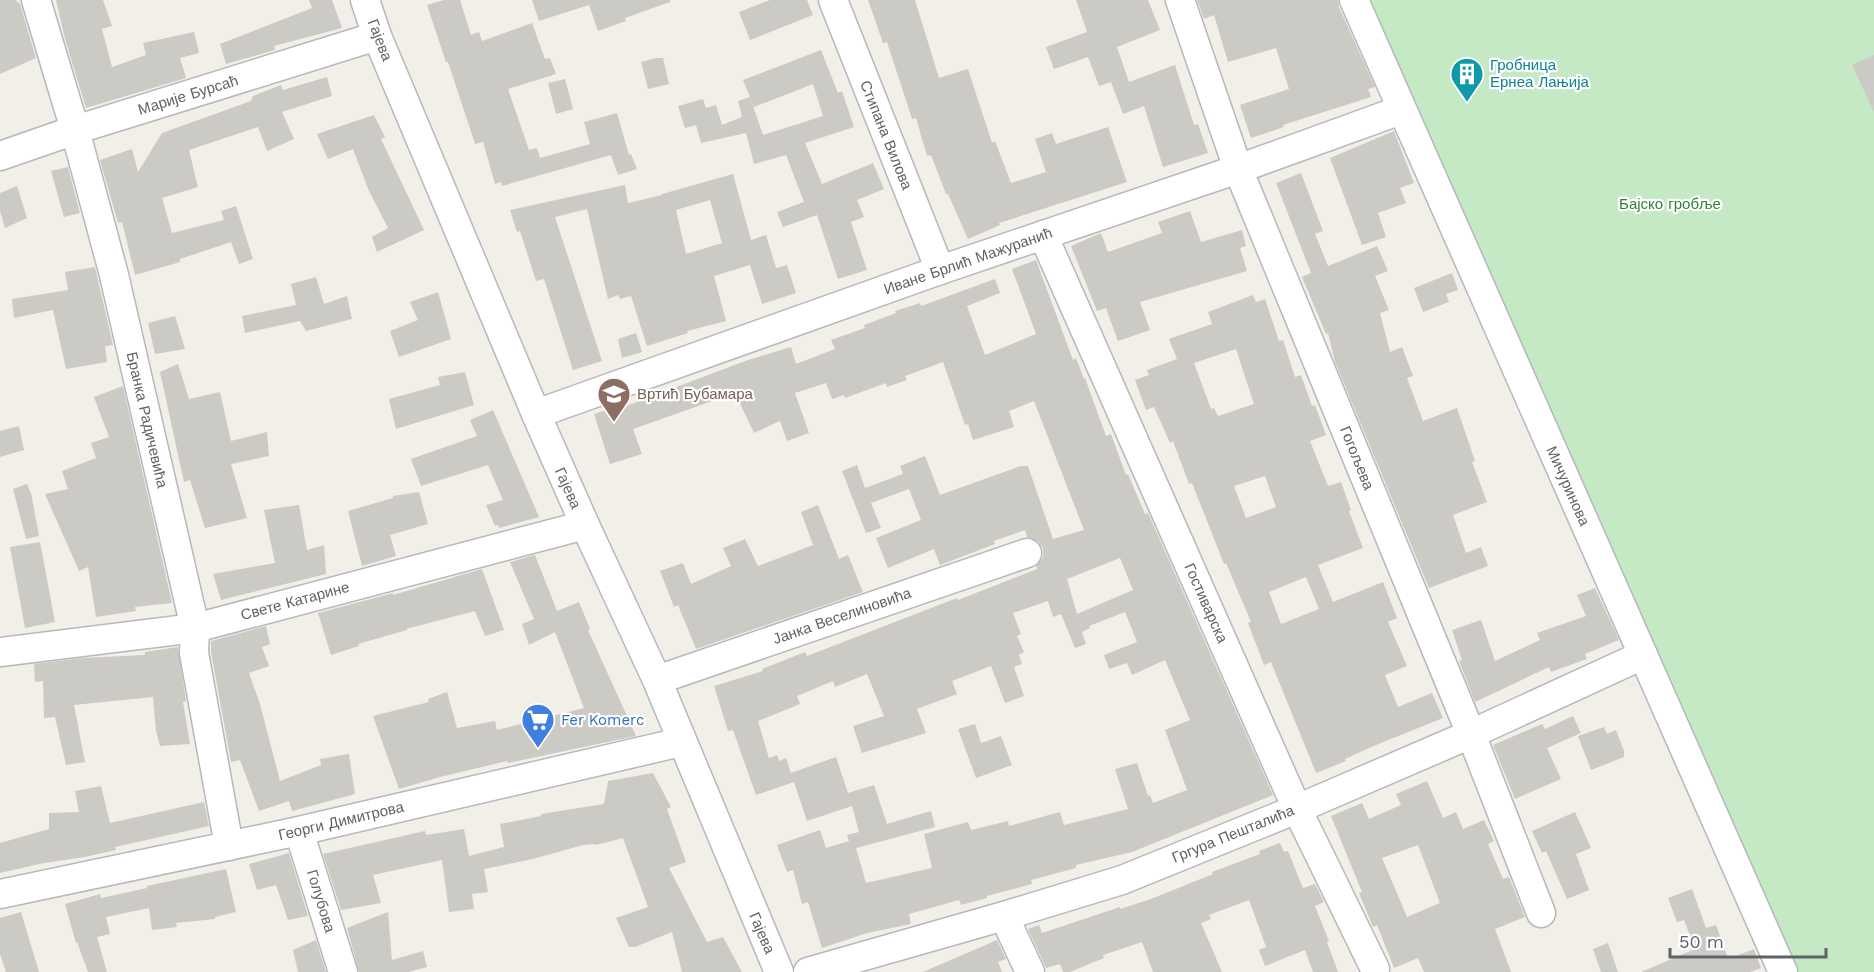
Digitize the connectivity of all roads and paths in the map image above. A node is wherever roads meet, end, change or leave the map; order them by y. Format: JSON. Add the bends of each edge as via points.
{"nodes":[{"id":1,"x":36,"y":0,"type":"edge"},
{"id":2,"x":365,"y":0,"type":"edge"},
{"id":3,"x":833,"y":0,"type":"edge"},
{"id":4,"x":1180,"y":0,"type":"edge"},
{"id":5,"x":1354,"y":0,"type":"edge"},
{"id":6,"x":377,"y":36,"type":"junction"},
{"id":7,"x":1401,"y":110,"type":"junction"},
{"id":8,"x":75,"y":130,"type":"junction"},
{"id":9,"x":0,"y":156,"type":"edge"},
{"id":10,"x":1238,"y":169,"type":"junction"},
{"id":11,"x":1043,"y":235,"type":"junction"},
{"id":12,"x":940,"y":270,"type":"junction"},
{"id":13,"x":536,"y":414,"type":"junction"},
{"id":14,"x":585,"y":525,"type":"junction"},
{"id":15,"x":1027,"y":553,"type":"dead end"},
{"id":16,"x":195,"y":628,"type":"junction"},
{"id":17,"x":0,"y":652,"type":"edge"},
{"id":18,"x":1643,"y":655,"type":"junction"},
{"id":19,"x":657,"y":680,"type":"junction"},
{"id":20,"x":1471,"y":734,"type":"junction"},
{"id":21,"x":681,"y":742,"type":"junction"},
{"id":22,"x":1297,"y":809,"type":"junction"},
{"id":23,"x":299,"y":831,"type":"junction"},
{"id":24,"x":229,"y":846,"type":"junction"},
{"id":25,"x":0,"y":894,"type":"edge"},
{"id":26,"x":1541,"y":913,"type":"dead end"},
{"id":27,"x":1004,"y":916,"type":"junction"},
{"id":28,"x":1375,"y":969,"type":"dead end"},
{"id":29,"x":343,"y":972,"type":"edge"},
{"id":30,"x":779,"y":972,"type":"edge"},
{"id":31,"x":808,"y":972,"type":"edge"},
{"id":32,"x":1030,"y":972,"type":"edge"},
{"id":33,"x":1783,"y":972,"type":"edge"}],
"edges":[{"from":1,"to":8,"type":"street","name":"Бранка Радичевића"},
{"from":2,"to":6,"type":"street","name":"Гајева"},
{"from":3,"to":12,"type":"street","name":"Стипана Вилова"},
{"from":4,"to":10,"type":"street","name":"Гогољева"},
{"from":5,"to":7,"type":"street","name":"Мичуринова"},
{"from":6,"to":8,"type":"street","name":"Марије Бурсаћ"},
{"from":6,"to":13,"type":"street","name":"Гајева"},
{"from":7,"to":10,"type":"street","name":"Иване Брлић Мажуранић"},
{"from":7,"to":18,"type":"street","name":"Мичуринова"},
{"from":8,"to":9,"type":"street","name":"Марије Бурсаћ"},
{"from":8,"to":16,"type":"street","name":"Бранка Радичевића","via":[[114,275]]},
{"from":10,"to":11,"type":"street","name":"Иване Брлић Мажуранић"},
{"from":10,"to":20,"type":"street","name":"Гогољева"},
{"from":11,"to":12,"type":"street","name":"Иване Брлић Мажуранић"},
{"from":11,"to":22,"type":"street","name":"Гостиварска"},
{"from":12,"to":13,"type":"street","name":"Иване Брлић Мажуранић"},
{"from":13,"to":14,"type":"street","name":"Гајева"},
{"from":14,"to":16,"type":"street","name":"Свете Катарине"},
{"from":14,"to":19,"type":"street","name":"Гајева"},
{"from":15,"to":19,"type":"street","name":"Јанка Веселиновића"},
{"from":16,"to":17,"type":"street","name":"Свете Катарине"},
{"from":16,"to":24,"type":"street","name":"Бранка Радичевића","via":[[194,653]]},
{"from":18,"to":20,"type":"street","name":"Гргура Пешталића"},
{"from":18,"to":33,"type":"street","name":"Мичуринова"},
{"from":19,"to":21,"type":"street","name":"Гајева"},
{"from":20,"to":22,"type":"street","name":"Гргура Пешталића"},
{"from":20,"to":26,"type":"street","name":"Гогољева"},
{"from":21,"to":23,"type":"street","name":"Георги Димитрова"},
{"from":21,"to":30,"type":"street","name":"Гајева"},
{"from":22,"to":27,"type":"street","name":"Гргура Пешталића","via":[[1122,880]]},
{"from":22,"to":28,"type":"street","name":"Гостиварска"},
{"from":23,"to":24,"type":"street","name":"Георги Димитрова"},
{"from":23,"to":29,"type":"street","name":"Голубова"},
{"from":24,"to":25,"type":"street","name":"Георги Димитрова"},
{"from":27,"to":31,"type":"street","name":"Гргура Пешталића"},
{"from":27,"to":32,"type":"street"}]}
